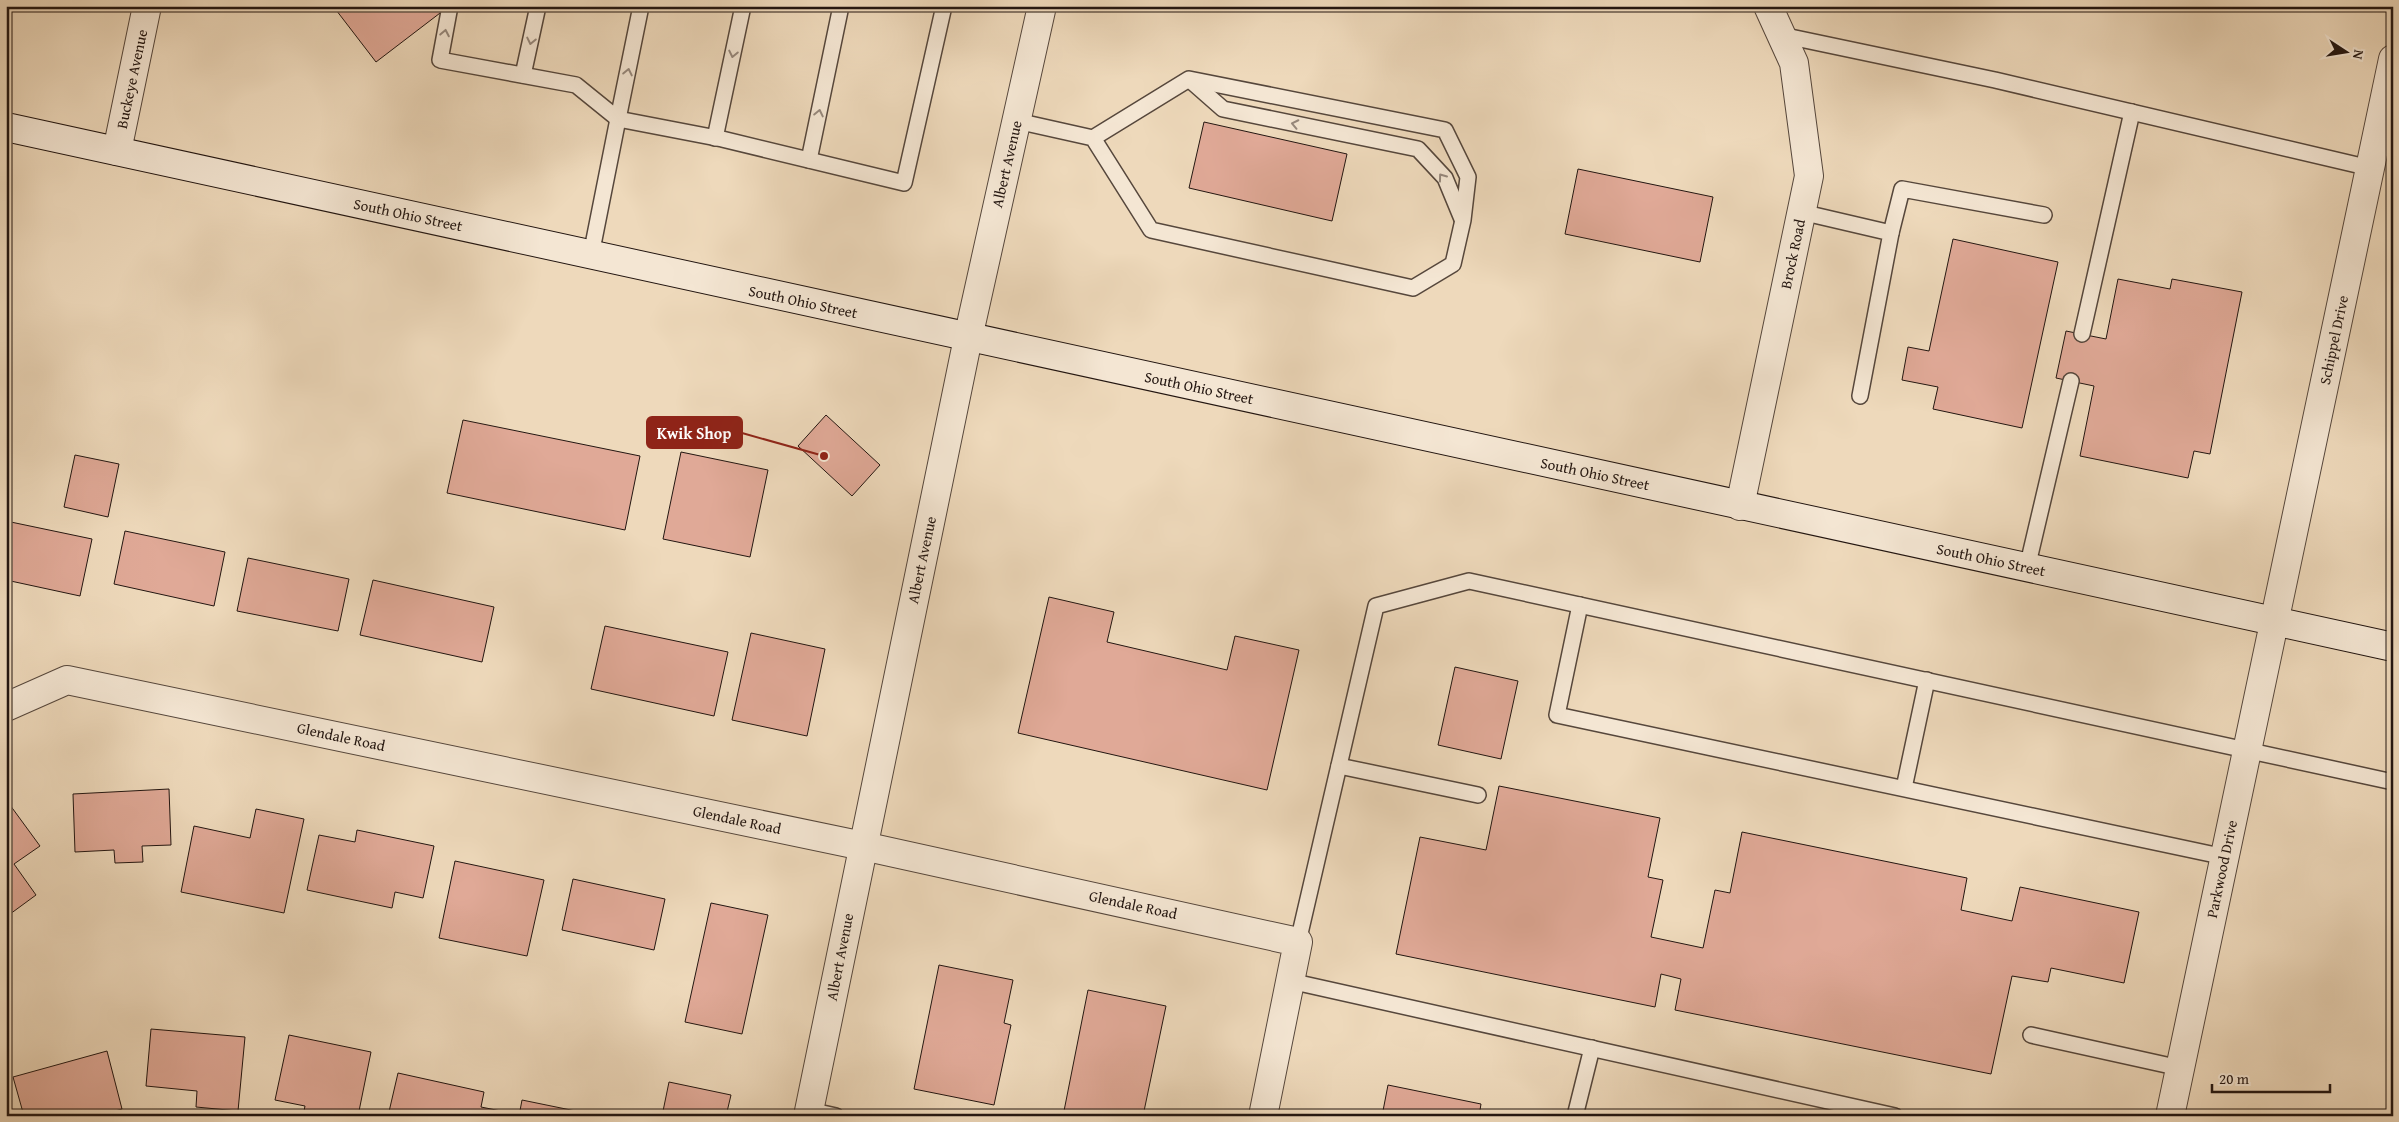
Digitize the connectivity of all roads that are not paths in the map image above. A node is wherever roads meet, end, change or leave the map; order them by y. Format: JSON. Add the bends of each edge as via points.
{"nodes":[{"id":1,"x":148,"y":6,"type":"edge"},
{"id":2,"x":450,"y":6,"type":"edge"},
{"id":3,"x":538,"y":6,"type":"edge"},
{"id":4,"x":641,"y":6,"type":"edge"},
{"id":5,"x":743,"y":6,"type":"edge"},
{"id":6,"x":841,"y":6,"type":"edge"},
{"id":7,"x":944,"y":6,"type":"edge"},
{"id":8,"x":1042,"y":6,"type":"edge"},
{"id":9,"x":1768,"y":6,"type":"edge"},
{"id":10,"x":1781,"y":35,"type":"junction"},
{"id":11,"x":2393,"y":59,"type":"edge"},
{"id":12,"x":523,"y":75,"type":"junction"},
{"id":13,"x":1189,"y":79,"type":"junction"},
{"id":14,"x":2132,"y":112,"type":"junction"},
{"id":15,"x":618,"y":119,"type":"junction"},
{"id":16,"x":1016,"y":121,"type":"junction"},
{"id":17,"x":6,"y":127,"type":"edge"},
{"id":18,"x":715,"y":138,"type":"junction"},
{"id":19,"x":1093,"y":138,"type":"junction"},
{"id":20,"x":116,"y":151,"type":"junction"},
{"id":21,"x":809,"y":160,"type":"junction"},
{"id":22,"x":2370,"y":168,"type":"junction"},
{"id":23,"x":1801,"y":212,"type":"junction"},
{"id":24,"x":2044,"y":215,"type":"dead end"},
{"id":25,"x":1463,"y":220,"type":"junction"},
{"id":26,"x":1891,"y":234,"type":"junction"},
{"id":27,"x":591,"y":255,"type":"junction"},
{"id":28,"x":2082,"y":334,"type":"dead end"},
{"id":29,"x":968,"y":338,"type":"junction"},
{"id":30,"x":2071,"y":381,"type":"dead end"},
{"id":31,"x":1860,"y":396,"type":"dead end"},
{"id":32,"x":1740,"y":506,"type":"junction"},
{"id":33,"x":2027,"y":568,"type":"junction"},
{"id":34,"x":1580,"y":605,"type":"junction"},
{"id":35,"x":2274,"y":622,"type":"junction"},
{"id":36,"x":2393,"y":647,"type":"edge"},
{"id":37,"x":1927,"y":680,"type":"junction"},
{"id":38,"x":6,"y":707,"type":"edge"},
{"id":39,"x":2247,"y":749,"type":"junction"},
{"id":40,"x":1339,"y":766,"type":"junction"},
{"id":41,"x":2393,"y":782,"type":"edge"},
{"id":42,"x":1904,"y":788,"type":"junction"},
{"id":43,"x":1478,"y":795,"type":"dead end"},
{"id":44,"x":862,"y":846,"type":"junction"},
{"id":45,"x":2225,"y":857,"type":"junction"},
{"id":46,"x":1298,"y":942,"type":"junction"},
{"id":47,"x":1290,"y":981,"type":"junction"},
{"id":48,"x":2030,"y":1035,"type":"dead end"},
{"id":49,"x":1592,"y":1048,"type":"junction"},
{"id":50,"x":2180,"y":1068,"type":"junction"},
{"id":51,"x":808,"y":1113,"type":"edge"},
{"id":52,"x":836,"y":1116,"type":"edge"},
{"id":53,"x":1264,"y":1116,"type":"edge"},
{"id":54,"x":1575,"y":1116,"type":"edge"},
{"id":55,"x":1895,"y":1116,"type":"edge"},
{"id":56,"x":2170,"y":1116,"type":"edge"}],
"edges":[{"from":1,"to":20,"type":"street","name":"Buckeye Avenue"},
{"from":12,"to":2,"type":"lane","one_way":true,"via":[[440,60]]},
{"from":3,"to":12,"type":"lane","one_way":true},
{"from":15,"to":4,"type":"lane","one_way":true},
{"from":5,"to":18,"type":"lane","one_way":true},
{"from":21,"to":6,"type":"lane","one_way":true},
{"from":7,"to":21,"type":"lane","via":[[904,183]]},
{"from":8,"to":16,"type":"street","name":"Albert Avenue"},
{"from":9,"to":10,"type":"street","name":"Brock Road"},
{"from":10,"to":14,"type":"lane"},
{"from":10,"to":23,"type":"street","name":"Brock Road","via":[[1794,63],[1809,176]]},
{"from":11,"to":22,"type":"street","name":"Schippel Drive"},
{"from":12,"to":15,"type":"lane","via":[[576,85]]},
{"from":13,"to":19,"type":"lane"},
{"from":25,"to":13,"type":"lane","one_way":true,"via":[[1445,178],[1418,149],[1223,109]]},
{"from":13,"to":25,"type":"lane","via":[[1445,130],[1468,177]]},
{"from":14,"to":22,"type":"lane"},
{"from":14,"to":28,"type":"lane"},
{"from":15,"to":18,"type":"lane"},
{"from":15,"to":27,"type":"lane"},
{"from":16,"to":19,"type":"lane"},
{"from":16,"to":29,"type":"street","name":"Albert Avenue"},
{"from":17,"to":20,"type":"street","name":"South Ohio Street"},
{"from":18,"to":21,"type":"lane"},
{"from":19,"to":25,"type":"lane","via":[[1150,230],[1413,288],[1453,264]]},
{"from":20,"to":27,"type":"street","name":"South Ohio Street"},
{"from":22,"to":35,"type":"street","name":"Schippel Drive"},
{"from":23,"to":26,"type":"lane"},
{"from":23,"to":32,"type":"street","name":"Brock Road"},
{"from":24,"to":26,"type":"lane","via":[[1902,189]]},
{"from":26,"to":31,"type":"lane"},
{"from":27,"to":29,"type":"street","name":"South Ohio Street"},
{"from":29,"to":32,"type":"street","name":"South Ohio Street"},
{"from":29,"to":44,"type":"street","name":"Albert Avenue"},
{"from":30,"to":33,"type":"lane"},
{"from":32,"to":33,"type":"street","name":"South Ohio Street"},
{"from":33,"to":35,"type":"street","name":"South Ohio Street"},
{"from":34,"to":37,"type":"lane"},
{"from":34,"to":40,"type":"lane","via":[[1469,581],[1376,606]]},
{"from":34,"to":42,"type":"lane","via":[[1557,715]]},
{"from":35,"to":36,"type":"street","name":"South Ohio Street"},
{"from":35,"to":39,"type":"street","name":"Parkwood Drive"},
{"from":37,"to":39,"type":"lane"},
{"from":37,"to":42,"type":"lane"},
{"from":38,"to":44,"type":"street","name":"Glendale Road","via":[[67,680]]},
{"from":39,"to":41,"type":"lane"},
{"from":39,"to":45,"type":"street","name":"Parkwood Drive"},
{"from":40,"to":43,"type":"lane"},
{"from":40,"to":46,"type":"lane"},
{"from":42,"to":45,"type":"lane"},
{"from":44,"to":46,"type":"street","name":"Glendale Road"},
{"from":44,"to":51,"type":"street","name":"Albert Avenue"},
{"from":45,"to":50,"type":"street","name":"Parkwood Drive"},
{"from":46,"to":47,"type":"street"},
{"from":47,"to":49,"type":"lane"},
{"from":47,"to":53,"type":"street"},
{"from":48,"to":50,"type":"lane"},
{"from":49,"to":54,"type":"lane"},
{"from":49,"to":55,"type":"lane"},
{"from":50,"to":56,"type":"street","name":"Parkwood Drive"},
{"from":51,"to":52,"type":"lane"}]}
